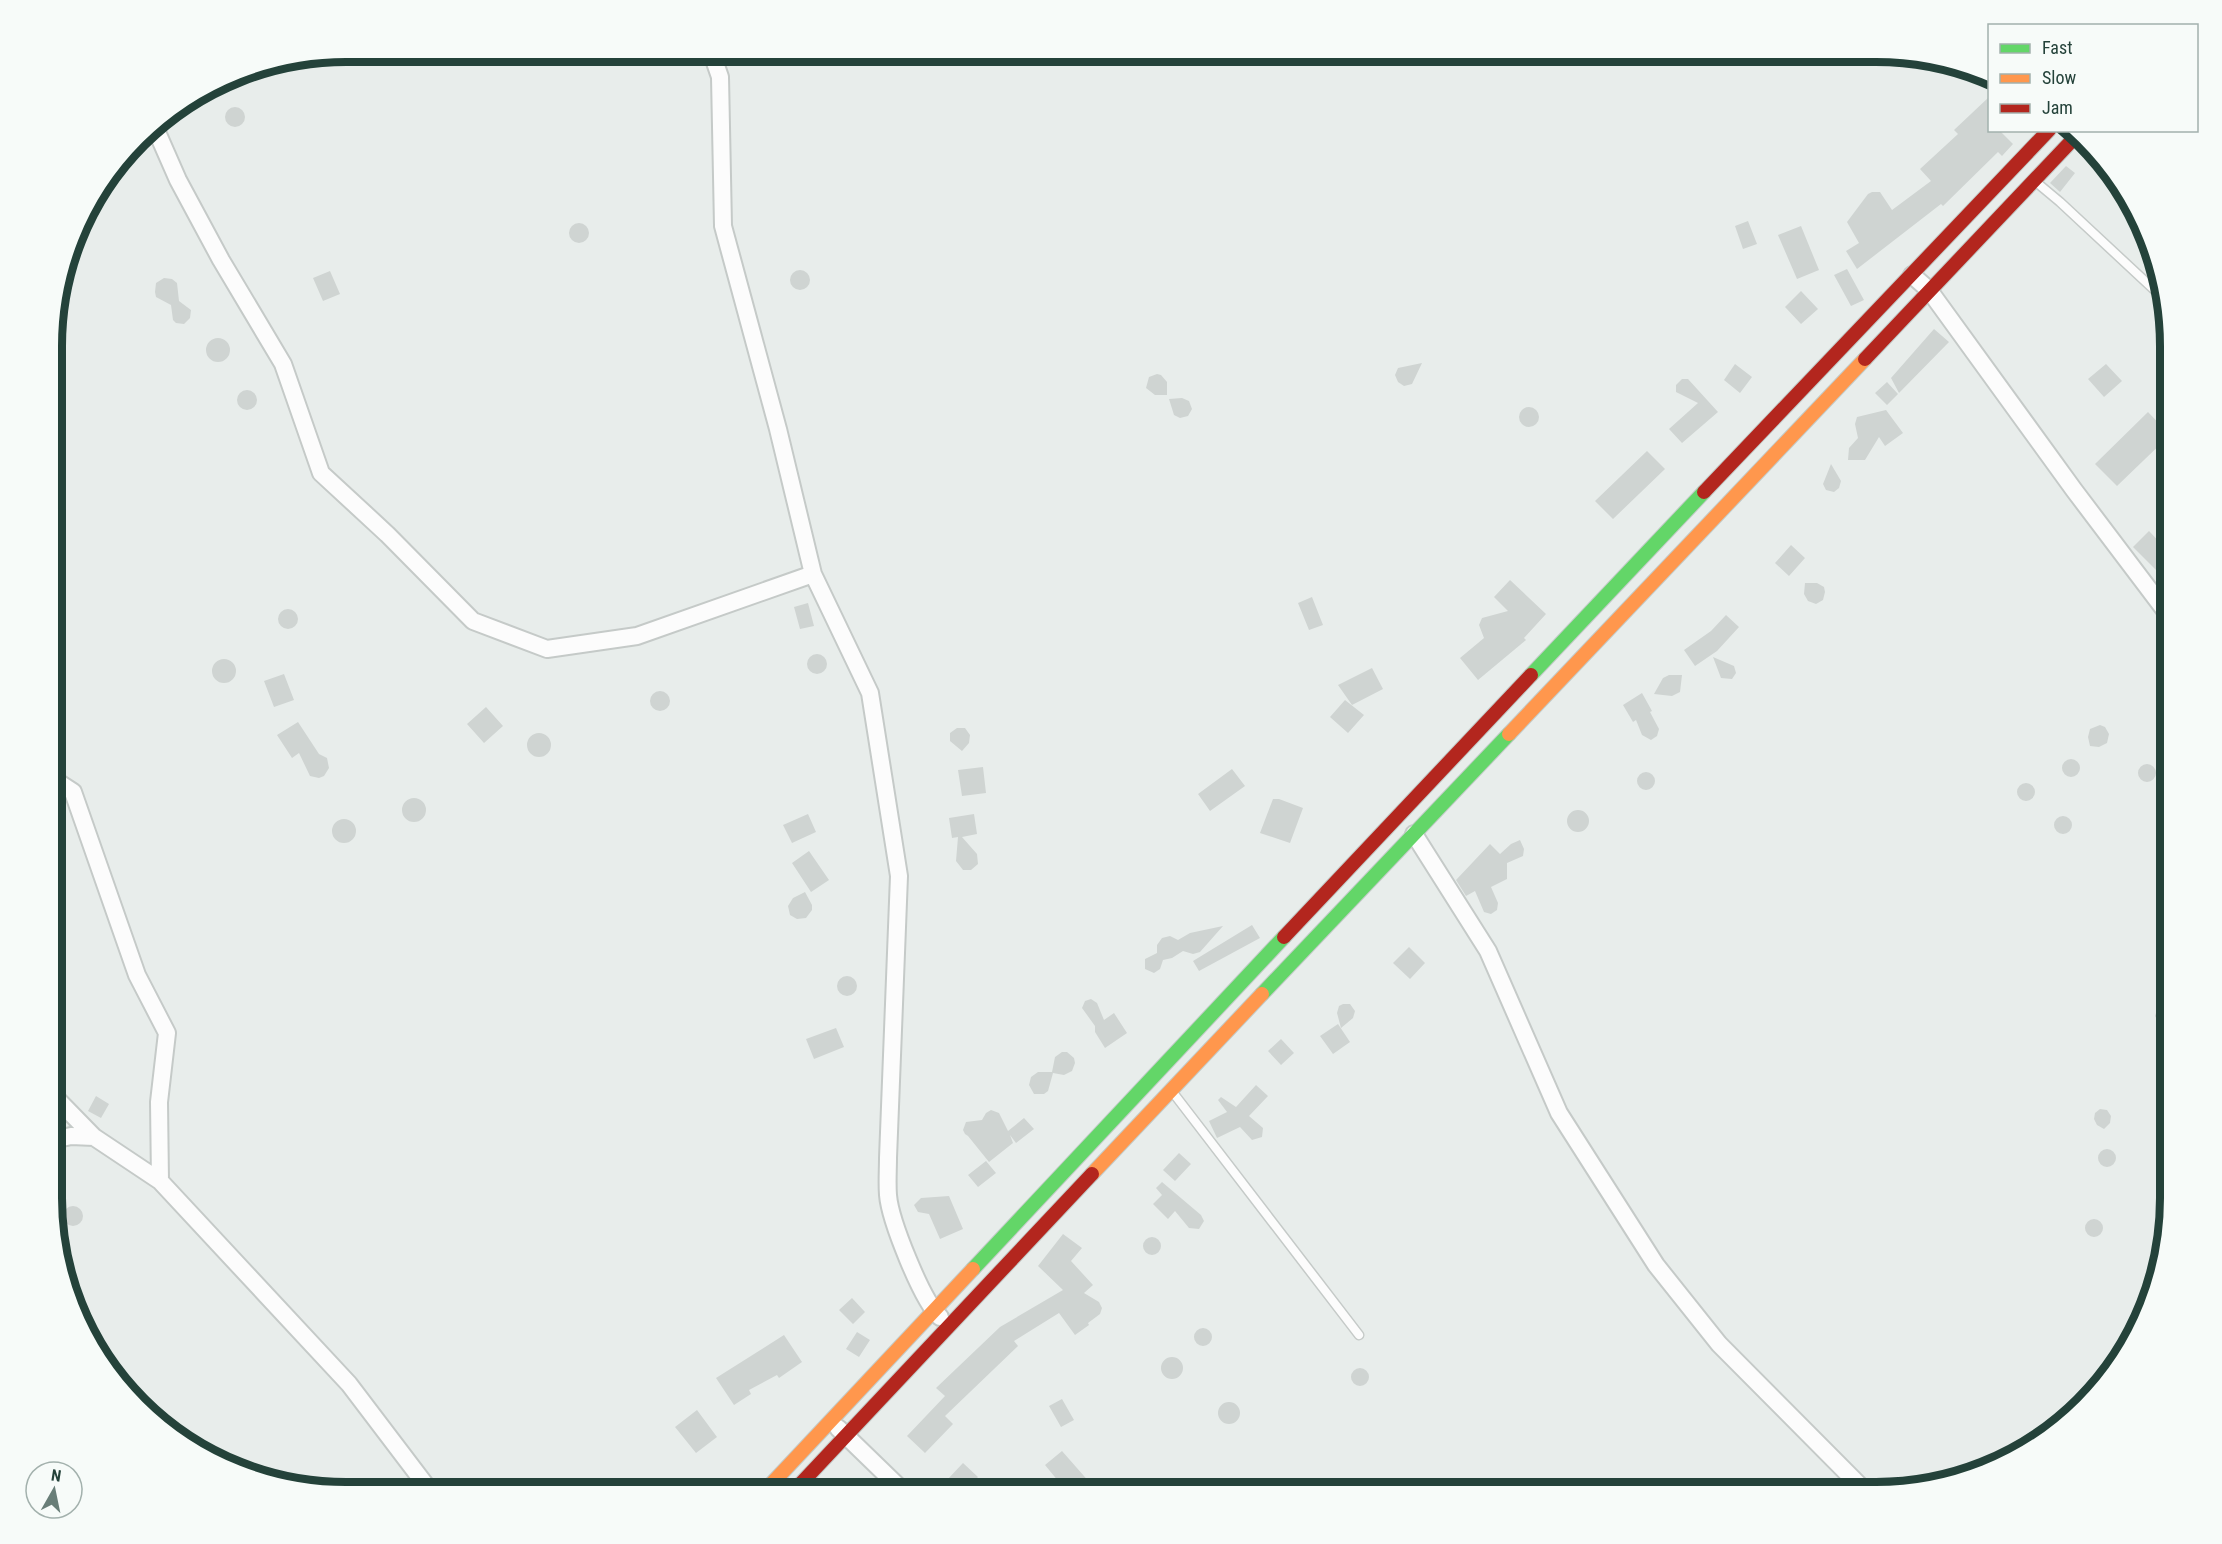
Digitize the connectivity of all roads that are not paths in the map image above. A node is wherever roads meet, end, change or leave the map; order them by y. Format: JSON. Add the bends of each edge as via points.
{"nodes":[{"id":1,"x":715,"y":62,"type":"edge"},
{"id":2,"x":2047,"y":132,"type":"edge"},
{"id":3,"x":157,"y":133,"type":"edge"},
{"id":4,"x":2072,"y":140,"type":"edge"},
{"id":5,"x":2017,"y":165,"type":"junction"},
{"id":6,"x":2034,"y":180,"type":"junction"},
{"id":7,"x":1912,"y":275,"type":"junction"},
{"id":8,"x":1929,"y":290,"type":"junction"},
{"id":9,"x":2155,"y":290,"type":"edge"},
{"id":10,"x":813,"y":574,"type":"junction"},
{"id":11,"x":2160,"y":604,"type":"edge"},
{"id":12,"x":62,"y":785,"type":"edge"},
{"id":13,"x":1414,"y":834,"type":"junction"},
{"id":14,"x":1171,"y":1090,"type":"junction"},
{"id":15,"x":62,"y":1103,"type":"edge"},
{"id":16,"x":94,"y":1137,"type":"junction"},
{"id":17,"x":62,"y":1138,"type":"edge"},
{"id":18,"x":160,"y":1181,"type":"junction"},
{"id":19,"x":933,"y":1311,"type":"junction"},
{"id":20,"x":950,"y":1325,"type":"junction"},
{"id":21,"x":1359,"y":1335,"type":"dead end"},
{"id":22,"x":831,"y":1422,"type":"junction"},
{"id":23,"x":846,"y":1435,"type":"junction"},
{"id":24,"x":424,"y":1482,"type":"edge"},
{"id":25,"x":773,"y":1482,"type":"edge"},
{"id":26,"x":801,"y":1482,"type":"edge"},
{"id":27,"x":894,"y":1482,"type":"edge"},
{"id":28,"x":1856,"y":1482,"type":"edge"}],
"edges":[{"from":1,"to":10,"type":"street","via":[[720,76],[723,226]]},
{"from":2,"to":5,"type":"main road"},
{"from":3,"to":10,"type":"street","via":[[215,250],[283,364],[321,473],[473,621],[547,649],[637,636]]},
{"from":4,"to":6,"type":"main road"},
{"from":5,"to":6,"type":"lane"},
{"from":5,"to":7,"type":"main road"},
{"from":6,"to":8,"type":"main road"},
{"from":6,"to":9,"type":"lane"},
{"from":7,"to":8,"type":"street"},
{"from":7,"to":19,"type":"main road"},
{"from":8,"to":11,"type":"street"},
{"from":8,"to":13,"type":"main road"},
{"from":10,"to":19,"type":"street","via":[[870,693],[900,876],[888,1196],[912,1269]]},
{"from":12,"to":18,"type":"street","via":[[73,792],[137,975],[167,1033],[159,1102]]},
{"from":13,"to":14,"type":"main road"},
{"from":13,"to":28,"type":"street","via":[[1488,951],[1559,1113],[1656,1265],[1719,1344]]},
{"from":14,"to":20,"type":"main road"},
{"from":14,"to":21,"type":"lane"},
{"from":15,"to":16,"type":"street"},
{"from":16,"to":17,"type":"street"},
{"from":16,"to":18,"type":"street"},
{"from":18,"to":24,"type":"street","via":[[349,1384]]},
{"from":19,"to":20,"type":"street"},
{"from":19,"to":22,"type":"main road"},
{"from":20,"to":23,"type":"main road"},
{"from":22,"to":23,"type":"street"},
{"from":22,"to":25,"type":"main road"},
{"from":23,"to":26,"type":"main road"},
{"from":23,"to":27,"type":"street"}]}
